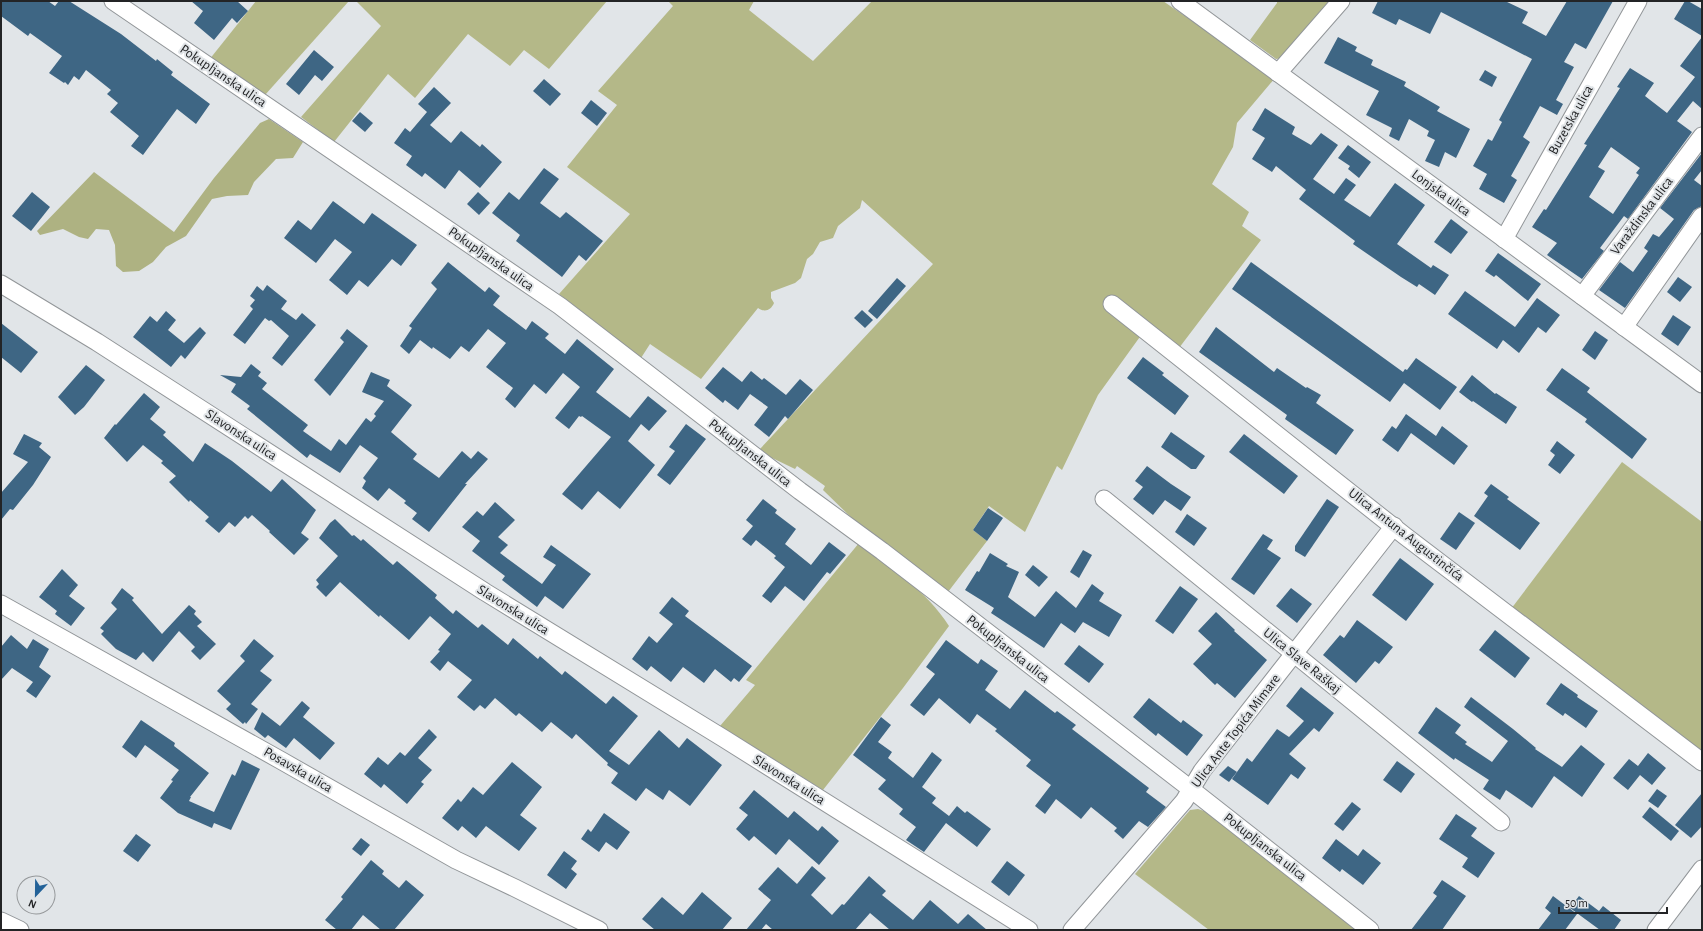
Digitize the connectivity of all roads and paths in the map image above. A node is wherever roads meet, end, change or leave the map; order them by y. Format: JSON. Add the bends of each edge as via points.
{"nodes":[{"id":1,"x":112,"y":1,"type":"edge"},
{"id":2,"x":1180,"y":1,"type":"edge"},
{"id":3,"x":1341,"y":1,"type":"edge"},
{"id":4,"x":1638,"y":1,"type":"edge"},
{"id":5,"x":1278,"y":73,"type":"junction"},
{"id":6,"x":1702,"y":136,"type":"edge"},
{"id":7,"x":1702,"y":216,"type":"edge"},
{"id":8,"x":1504,"y":239,"type":"junction"},
{"id":9,"x":1,"y":284,"type":"edge"},
{"id":10,"x":1582,"y":296,"type":"junction"},
{"id":11,"x":1112,"y":304,"type":"dead end"},
{"id":12,"x":1624,"y":327,"type":"junction"},
{"id":13,"x":1702,"y":384,"type":"edge"},
{"id":14,"x":1104,"y":499,"type":"dead end"},
{"id":15,"x":1394,"y":526,"type":"junction"},
{"id":16,"x":1,"y":604,"type":"edge"},
{"id":17,"x":1294,"y":653,"type":"junction"},
{"id":18,"x":1702,"y":762,"type":"edge"},
{"id":19,"x":1192,"y":790,"type":"junction"},
{"id":20,"x":1501,"y":822,"type":"dead end"},
{"id":21,"x":1702,"y":869,"type":"edge"},
{"id":22,"x":1,"y":921,"type":"edge"},
{"id":23,"x":20,"y":930,"type":"edge"},
{"id":24,"x":599,"y":930,"type":"edge"},
{"id":25,"x":1029,"y":930,"type":"edge"},
{"id":26,"x":1072,"y":930,"type":"edge"},
{"id":27,"x":1370,"y":930,"type":"edge"},
{"id":28,"x":1656,"y":930,"type":"edge"}],
"edges":[{"from":1,"to":19,"type":"street","name":"Pokupljanska ulica","via":[[560,306]]},
{"from":2,"to":5,"type":"street","name":"Lonjska ulica"},
{"from":3,"to":5,"type":"street"},
{"from":4,"to":8,"type":"street","name":"Buzetska ulica"},
{"from":5,"to":8,"type":"street","name":"Lonjska ulica"},
{"from":6,"to":10,"type":"street","name":"Varaždinska ulica"},
{"from":7,"to":12,"type":"street"},
{"from":8,"to":10,"type":"street","name":"Lonjska ulica"},
{"from":9,"to":25,"type":"street","name":"Slavonska ulica","via":[[97,342],[485,592]]},
{"from":10,"to":12,"type":"street","name":"Lonjska ulica"},
{"from":11,"to":15,"type":"street","name":"Ulica Antuna Augustinčića"},
{"from":12,"to":13,"type":"street","name":"Lonjska ulica"},
{"from":14,"to":17,"type":"street","name":"Ulica Slave Raškaj"},
{"from":15,"to":17,"type":"street","name":"Ulica Ante Topića Mimare"},
{"from":15,"to":18,"type":"street","name":"Ulica Antuna Augustinčića"},
{"from":16,"to":24,"type":"street","name":"Posavska ulica","via":[[456,860]]},
{"from":17,"to":19,"type":"street","name":"Ulica Ante Topića Mimare","via":[[1202,771]]},
{"from":17,"to":20,"type":"street","name":"Ulica Slave Raškaj"},
{"from":19,"to":26,"type":"street","name":"Ulica Ante Topića Mimare"},
{"from":19,"to":27,"type":"street","name":"Pokupljanska ulica"},
{"from":21,"to":28,"type":"street"},
{"from":22,"to":23,"type":"street"}]}
